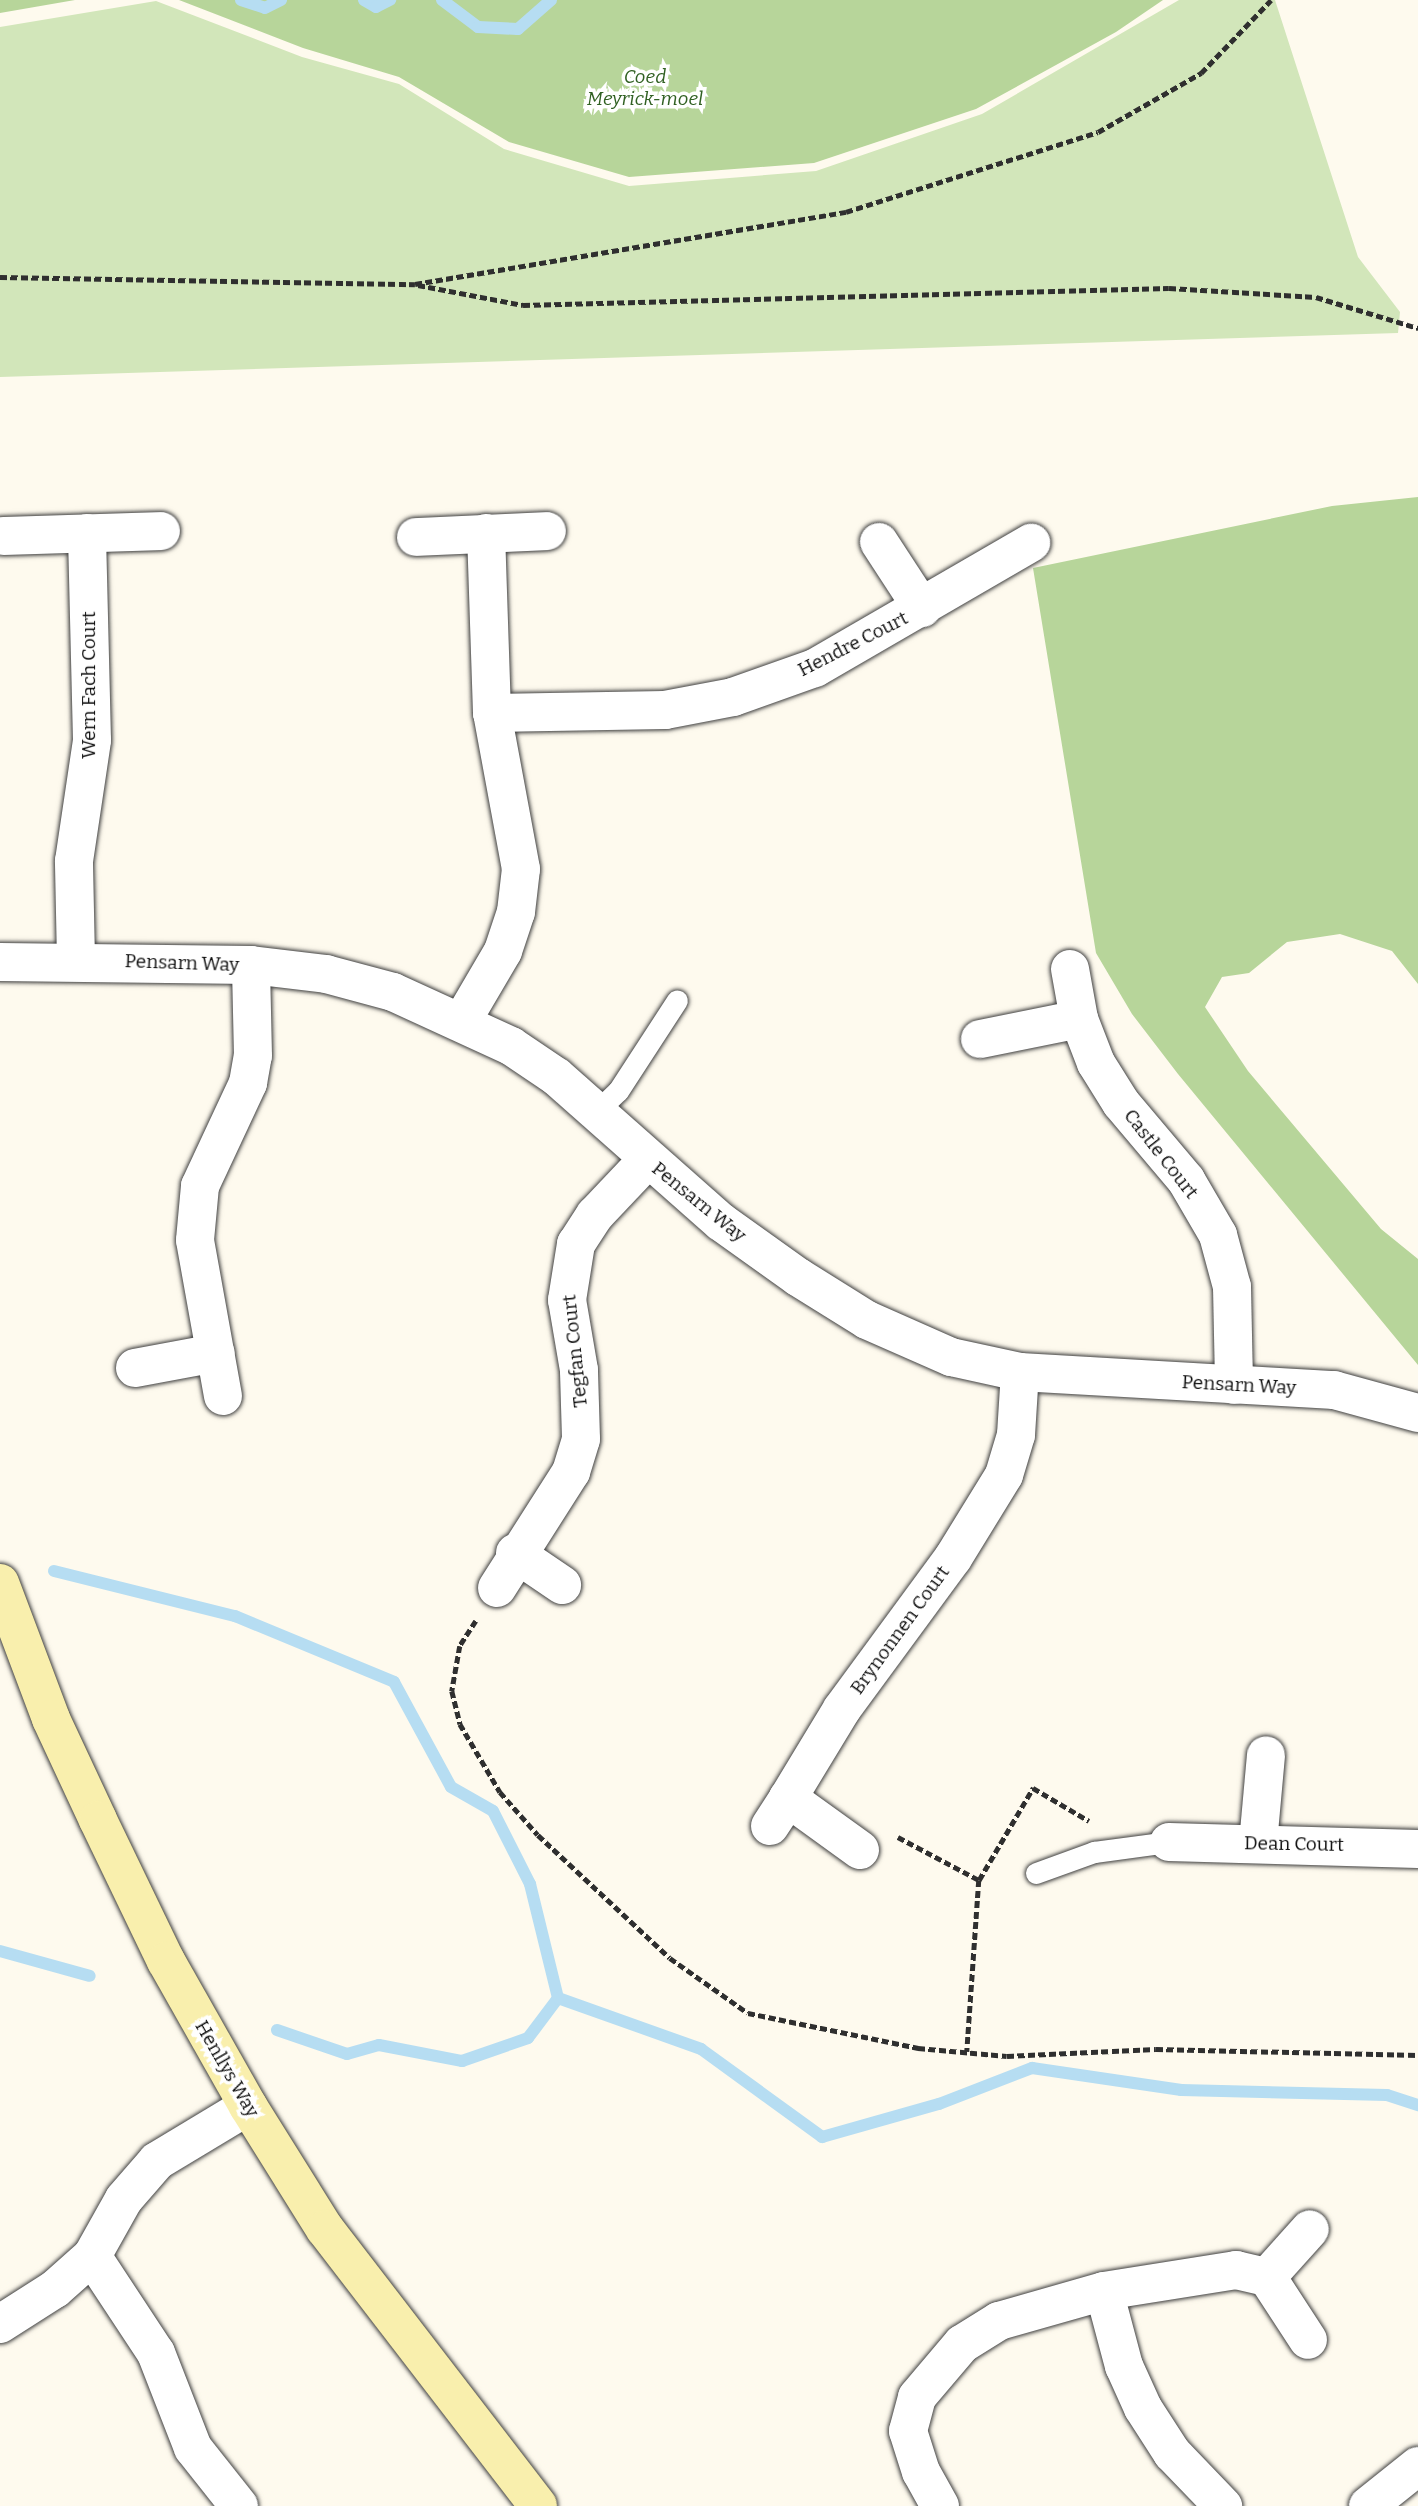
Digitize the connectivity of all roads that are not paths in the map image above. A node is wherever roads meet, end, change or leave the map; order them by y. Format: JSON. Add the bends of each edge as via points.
{"nodes":[{"id":1,"x":161,"y":531,"type":"dead end"},
{"id":2,"x":547,"y":531,"type":"dead end"},
{"id":3,"x":87,"y":533,"type":"junction"},
{"id":4,"x":486,"y":533,"type":"junction"},
{"id":5,"x":3,"y":536,"type":"dead end"},
{"id":6,"x":416,"y":537,"type":"dead end"},
{"id":7,"x":879,"y":542,"type":"dead end"},
{"id":8,"x":1031,"y":543,"type":"dead end"},
{"id":9,"x":922,"y":608,"type":"junction"},
{"id":10,"x":492,"y":713,"type":"junction"},
{"id":11,"x":76,"y":960,"type":"junction"},
{"id":12,"x":0,"y":962,"type":"edge"},
{"id":13,"x":251,"y":965,"type":"junction"},
{"id":14,"x":1070,"y":969,"type":"dead end"},
{"id":15,"x":677,"y":1000,"type":"dead end"},
{"id":16,"x":1079,"y":1019,"type":"junction"},
{"id":17,"x":462,"y":1021,"type":"junction"},
{"id":18,"x":980,"y":1039,"type":"dead end"},
{"id":19,"x":596,"y":1112,"type":"junction"},
{"id":20,"x":647,"y":1160,"type":"junction"},
{"id":21,"x":216,"y":1353,"type":"junction"},
{"id":22,"x":135,"y":1368,"type":"dead end"},
{"id":23,"x":1020,"y":1373,"type":"junction"},
{"id":24,"x":1234,"y":1385,"type":"junction"},
{"id":25,"x":223,"y":1396,"type":"dead end"},
{"id":26,"x":1418,"y":1413,"type":"edge"},
{"id":27,"x":515,"y":1553,"type":"junction"},
{"id":28,"x":562,"y":1585,"type":"dead end"},
{"id":29,"x":497,"y":1588,"type":"road end"},
{"id":30,"x":1,"y":1591,"type":"edge"},
{"id":31,"x":1266,"y":1755,"type":"dead end"},
{"id":32,"x":1169,"y":1842,"type":"joint"},
{"id":33,"x":1258,"y":1843,"type":"junction"},
{"id":34,"x":1418,"y":1849,"type":"edge"},
{"id":35,"x":860,"y":1850,"type":"road end"},
{"id":36,"x":1036,"y":1873,"type":"dead end"},
{"id":37,"x":248,"y":2106,"type":"junction"},
{"id":38,"x":1310,"y":2229,"type":"dead end"},
{"id":39,"x":92,"y":2256,"type":"junction"},
{"id":40,"x":1267,"y":2277,"type":"junction"},
{"id":41,"x":1104,"y":2291,"type":"junction"},
{"id":42,"x":0,"y":2324,"type":"edge"},
{"id":43,"x":1308,"y":2340,"type":"dead end"},
{"id":44,"x":1418,"y":2466,"type":"edge"},
{"id":45,"x":239,"y":2506,"type":"edge"},
{"id":46,"x":538,"y":2506,"type":"edge"},
{"id":47,"x":940,"y":2506,"type":"edge"},
{"id":48,"x":1223,"y":2506,"type":"edge"},
{"id":49,"x":1368,"y":2506,"type":"edge"}],
"edges":[{"from":1,"to":3,"type":"street"},
{"from":2,"to":4,"type":"street"},
{"from":3,"to":5,"type":"street"},
{"from":3,"to":11,"type":"street","name":"Wern Fach Court","via":[[92,740],[74,861]]},
{"from":4,"to":6,"type":"street"},
{"from":4,"to":10,"type":"street"},
{"from":7,"to":9,"type":"street"},
{"from":8,"to":9,"type":"street","name":"Hendre Court"},
{"from":9,"to":10,"type":"street","name":"Hendre Court","via":[[815,668],[733,697],[665,710]]},
{"from":10,"to":17,"type":"street","via":[[521,869],[516,912],[503,951]]},
{"from":11,"to":12,"type":"street","name":"Pensarn Way"},
{"from":11,"to":13,"type":"street","name":"Pensarn Way"},
{"from":13,"to":17,"type":"street","name":"Pensarn Way","via":[[340,978],[393,992]]},
{"from":13,"to":21,"type":"street","via":[[253,1056],[248,1083],[200,1186],[195,1240]]},
{"from":14,"to":16,"type":"street","name":"Castle Court"},
{"from":15,"to":19,"type":"lane","via":[[618,1091]]},
{"from":16,"to":18,"type":"street"},
{"from":16,"to":24,"type":"street","name":"Castle Court","via":[[1096,1063],[1121,1103],[1186,1180],[1218,1235],[1232,1287]]},
{"from":17,"to":19,"type":"street","name":"Pensarn Way","via":[[557,1077]]},
{"from":19,"to":20,"type":"street","name":"Pensarn Way"},
{"from":20,"to":23,"type":"street","name":"Pensarn Way","via":[[720,1222],[867,1320],[951,1357]]},
{"from":20,"to":27,"type":"street","name":"Tegfan Court","via":[[595,1214],[576,1244],[567,1300],[579,1370],[581,1440],[571,1472]]},
{"from":21,"to":22,"type":"street"},
{"from":21,"to":25,"type":"street"},
{"from":23,"to":24,"type":"street","name":"Pensarn Way"},
{"from":23,"to":35,"type":"street","name":"Brynonnen Court","via":[[1016,1435],[1003,1475],[953,1558],[842,1709],[779,1812]]},
{"from":24,"to":26,"type":"street","name":"Pensarn Way","via":[[1334,1390]]},
{"from":27,"to":28,"type":"street"},
{"from":27,"to":29,"type":"street","name":"Tegfan Court"},
{"from":30,"to":37,"type":"street","name":"Henllys Way","via":[[51,1719],[132,1891]]},
{"from":31,"to":33,"type":"street"},
{"from":32,"to":33,"type":"street","name":"Dean Court"},
{"from":32,"to":36,"type":"lane","via":[[1094,1852]]},
{"from":33,"to":34,"type":"street","name":"Dean Court"},
{"from":37,"to":39,"type":"street","via":[[157,2161],[124,2199]]},
{"from":37,"to":46,"type":"street","name":"Henllys Way","via":[[372,2294]]},
{"from":38,"to":40,"type":"street"},
{"from":39,"to":42,"type":"street","via":[[55,2289]]},
{"from":39,"to":45,"type":"street","via":[[156,2353],[193,2448]]},
{"from":40,"to":41,"type":"street","via":[[1236,2270]]},
{"from":40,"to":43,"type":"street"},
{"from":41,"to":47,"type":"street","via":[[999,2321],[962,2344],[939,2366],[917,2397],[908,2431]]},
{"from":41,"to":48,"type":"street","via":[[1124,2365],[1143,2408],[1172,2453]]},
{"from":44,"to":49,"type":"street"}]}
